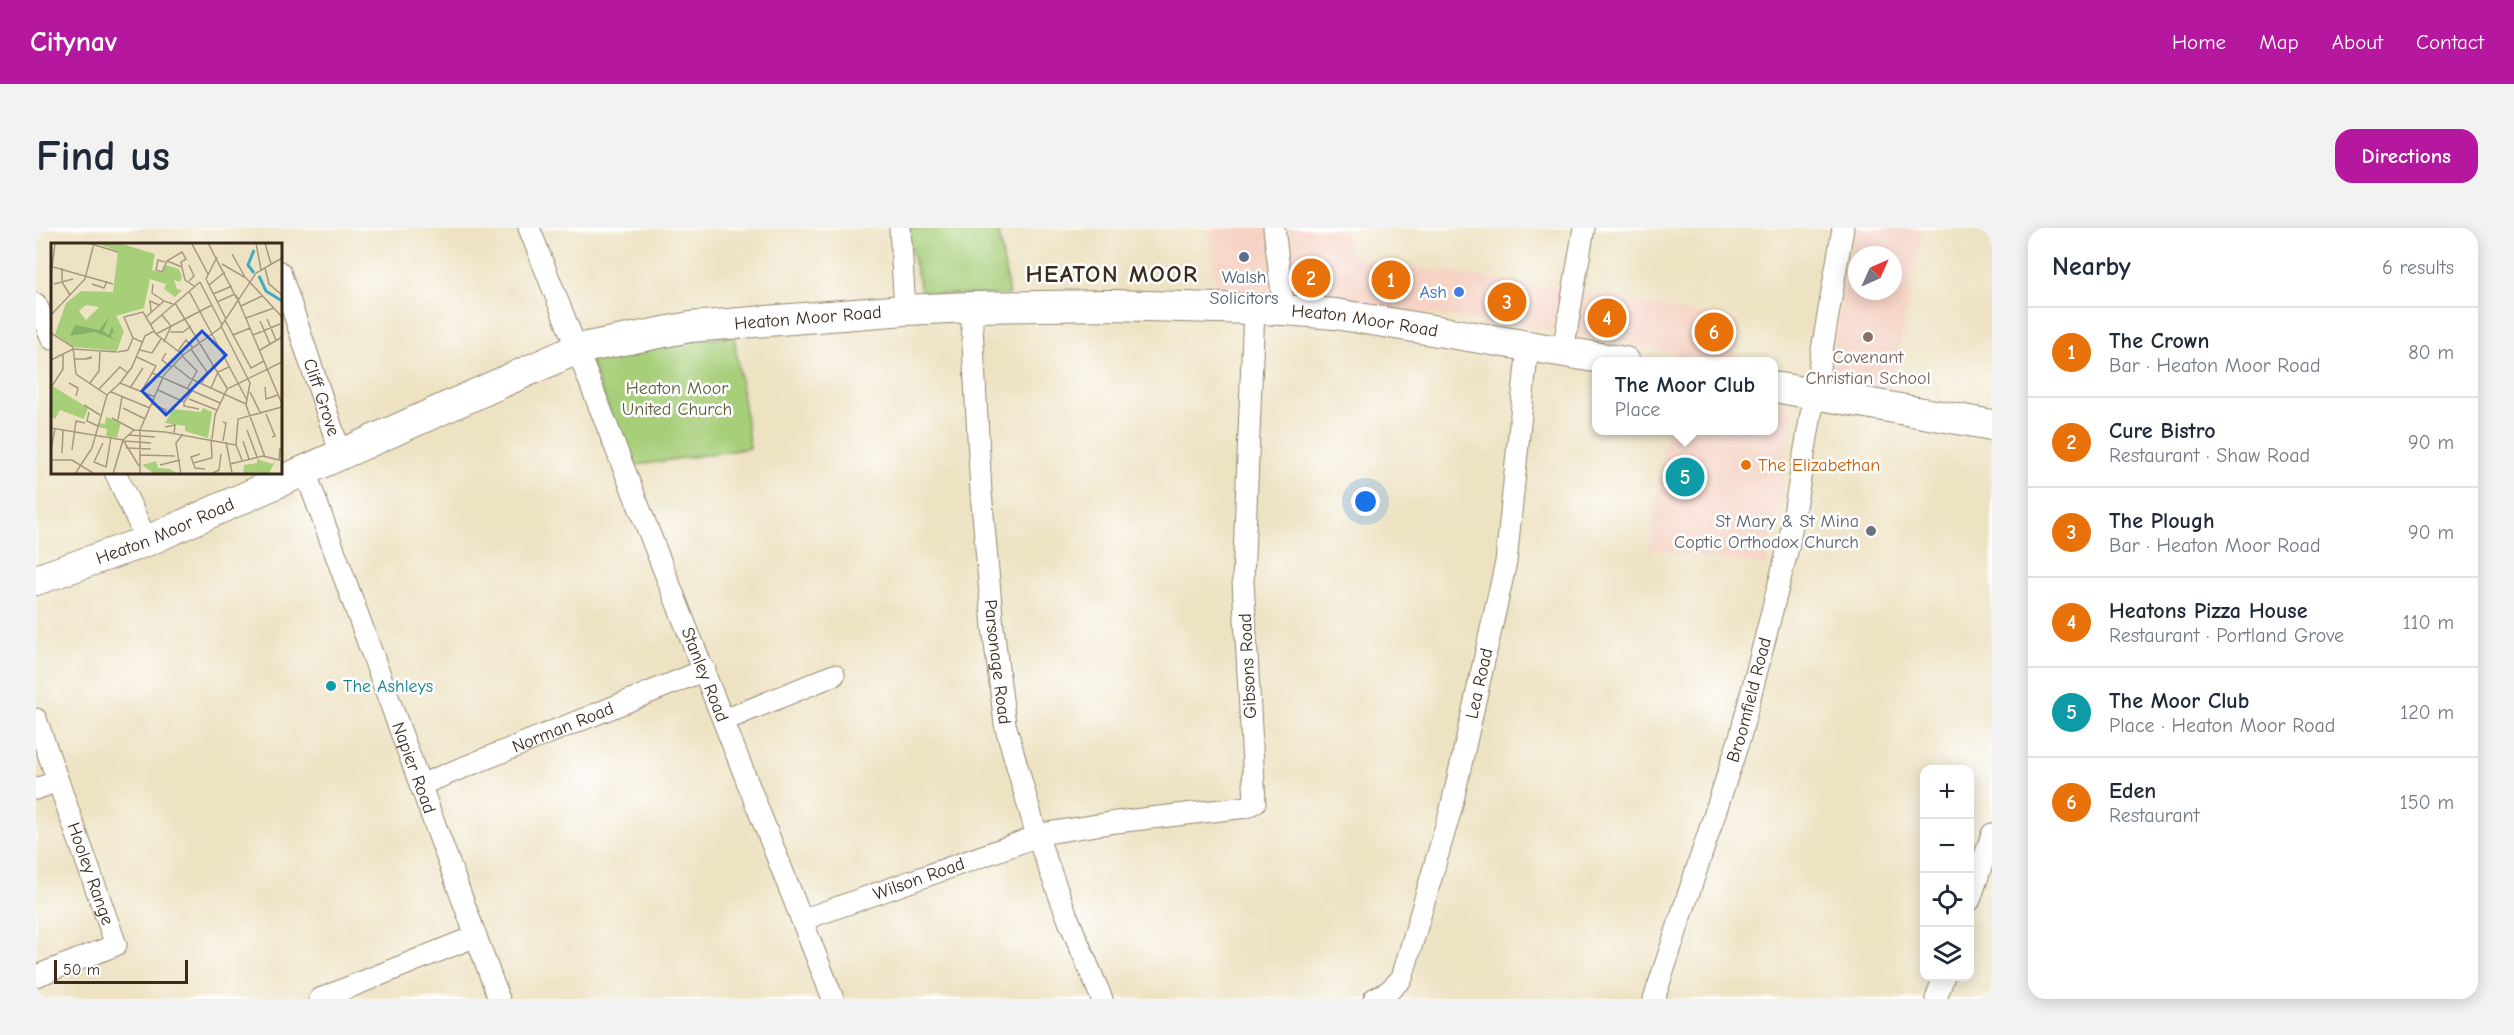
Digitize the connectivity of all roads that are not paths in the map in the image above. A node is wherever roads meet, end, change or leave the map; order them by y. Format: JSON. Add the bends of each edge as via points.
{"nodes":[{"id":1,"x":529,"y":228,"type":"edge"},
{"id":2,"x":900,"y":228,"type":"edge"},
{"id":3,"x":1274,"y":228,"type":"edge"},
{"id":4,"x":1584,"y":228,"type":"edge"},
{"id":5,"x":1843,"y":228,"type":"edge"},
{"id":6,"x":282,"y":278,"type":"edge"},
{"id":7,"x":36,"y":304,"type":"edge"},
{"id":8,"x":971,"y":307,"type":"junction"},
{"id":9,"x":1254,"y":309,"type":"junction"},
{"id":10,"x":905,"y":310,"type":"junction"},
{"id":11,"x":1284,"y":310,"type":"junction"},
{"id":12,"x":51,"y":337,"type":"edge"},
{"id":13,"x":1528,"y":345,"type":"junction"},
{"id":14,"x":577,"y":349,"type":"junction"},
{"id":15,"x":1563,"y":351,"type":"junction"},
{"id":16,"x":1597,"y":357,"type":"edge"},
{"id":17,"x":1778,"y":388,"type":"edge"},
{"id":18,"x":1814,"y":394,"type":"junction"},
{"id":19,"x":1992,"y":425,"type":"edge"},
{"id":20,"x":341,"y":455,"type":"junction"},
{"id":21,"x":305,"y":471,"type":"junction"},
{"id":22,"x":116,"y":474,"type":"edge"},
{"id":23,"x":147,"y":541,"type":"junction"},
{"id":24,"x":36,"y":580,"type":"edge"},
{"id":25,"x":705,"y":670,"type":"junction"},
{"id":26,"x":834,"y":675,"type":"dead end"},
{"id":27,"x":36,"y":719,"type":"edge"},
{"id":28,"x":725,"y":720,"type":"junction"},
{"id":29,"x":58,"y":781,"type":"junction"},
{"id":30,"x":420,"y":785,"type":"junction"},
{"id":31,"x":36,"y":789,"type":"edge"},
{"id":32,"x":1992,"y":834,"type":"edge"},
{"id":33,"x":1038,"y":836,"type":"junction"},
{"id":34,"x":1974,"y":888,"type":"edge"},
{"id":35,"x":802,"y":920,"type":"junction"},
{"id":36,"x":476,"y":936,"type":"junction"},
{"id":37,"x":36,"y":976,"type":"edge"},
{"id":38,"x":1942,"y":981,"type":"edge"},
{"id":39,"x":320,"y":999,"type":"edge"},
{"id":40,"x":499,"y":999,"type":"edge"},
{"id":41,"x":833,"y":999,"type":"edge"},
{"id":42,"x":1102,"y":999,"type":"edge"},
{"id":43,"x":1374,"y":999,"type":"edge"},
{"id":44,"x":1654,"y":999,"type":"edge"},
{"id":45,"x":1936,"y":999,"type":"edge"}],
"edges":[{"from":1,"to":14,"type":"street","name":"Stanley Road"},
{"from":2,"to":10,"type":"street"},
{"from":3,"to":11,"type":"street"},
{"from":4,"to":15,"type":"street"},
{"from":5,"to":18,"type":"street","name":"Broomfield Road"},
{"from":6,"to":20,"type":"street","name":"Cliff Grove"},
{"from":7,"to":12,"type":"street"},
{"from":8,"to":9,"type":"main road","name":"Heaton Moor Road"},
{"from":8,"to":10,"type":"main road","name":"Heaton Moor Road"},
{"from":8,"to":33,"type":"street","name":"Parsonage Road","via":[[995,649],[1005,724]]},
{"from":9,"to":11,"type":"main road","name":"Heaton Moor Road"},
{"from":9,"to":33,"type":"street","name":"Gibsons Road","via":[[1243,580],[1255,802],[1247,807],[1116,822]]},
{"from":10,"to":14,"type":"main road","name":"Heaton Moor Road","via":[[690,327]]},
{"from":11,"to":13,"type":"main road","name":"Heaton Moor Road","via":[[1335,314]]},
{"from":13,"to":15,"type":"main road","name":"Heaton Moor Road"},
{"from":13,"to":43,"type":"street","name":"Lea Road","via":[[1506,562],[1451,809],[1402,978]]},
{"from":14,"to":20,"type":"main road","name":"Heaton Moor Road"},
{"from":14,"to":25,"type":"street","name":"Stanley Road"},
{"from":15,"to":16,"type":"main road","name":"Heaton Moor Road"},
{"from":17,"to":18,"type":"main road"},
{"from":18,"to":19,"type":"main road"},
{"from":18,"to":44,"type":"street","name":"Broomfield Road","via":[[1788,548],[1740,737]]},
{"from":20,"to":21,"type":"main road","name":"Heaton Moor Road"},
{"from":21,"to":23,"type":"main road","name":"Heaton Moor Road"},
{"from":21,"to":30,"type":"street","name":"Napier Road"},
{"from":22,"to":23,"type":"street"},
{"from":23,"to":24,"type":"main road","name":"Heaton Moor Road"},
{"from":25,"to":28,"type":"street","name":"Stanley Road"},
{"from":25,"to":30,"type":"street","name":"Norman Road"},
{"from":26,"to":28,"type":"street"},
{"from":27,"to":29,"type":"street","name":"Hooley Range"},
{"from":28,"to":35,"type":"street","name":"Stanley Road"},
{"from":29,"to":31,"type":"street"},
{"from":29,"to":37,"type":"street","name":"Hooley Range","via":[[116,945]]},
{"from":30,"to":36,"type":"street","name":"Napier Road"},
{"from":32,"to":34,"type":"street"},
{"from":33,"to":35,"type":"street","name":"Wilson Road"},
{"from":33,"to":42,"type":"street","name":"Parsonage Road"},
{"from":35,"to":41,"type":"street","name":"Stanley Road"},
{"from":36,"to":39,"type":"street"},
{"from":36,"to":40,"type":"street","name":"Napier Road"},
{"from":38,"to":45,"type":"street"}]}
